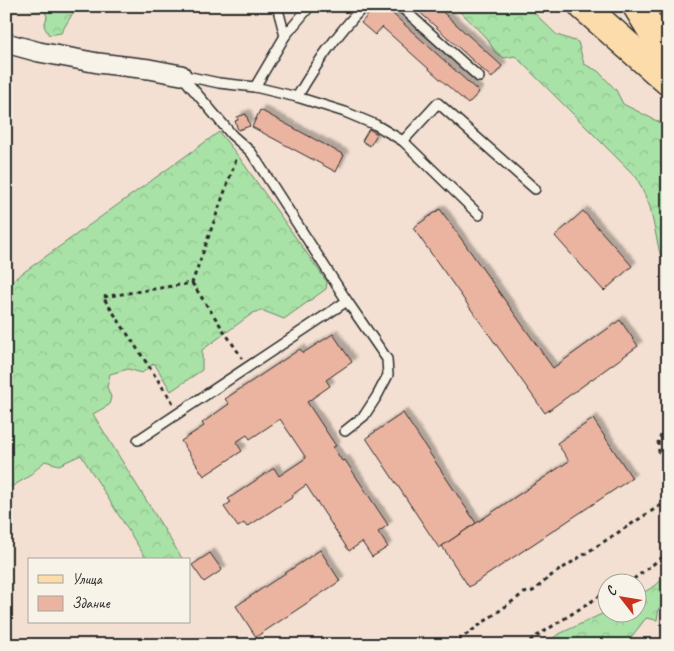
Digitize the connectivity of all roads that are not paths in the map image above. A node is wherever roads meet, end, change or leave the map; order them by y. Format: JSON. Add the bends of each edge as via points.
{"nodes":[{"id":1,"x":277,"y":6,"type":"edge"},
{"id":2,"x":310,"y":6,"type":"edge"},
{"id":3,"x":364,"y":6,"type":"edge"},
{"id":4,"x":400,"y":6,"type":"edge"},
{"id":5,"x":583,"y":6,"type":"edge"},
{"id":6,"x":637,"y":6,"type":"edge"},
{"id":7,"x":285,"y":36,"type":"junction"},
{"id":8,"x":6,"y":43,"type":"edge"},
{"id":9,"x":668,"y":57,"type":"edge"},
{"id":10,"x":181,"y":75,"type":"junction"},
{"id":11,"x":478,"y":77,"type":"dead end"},
{"id":12,"x":668,"y":81,"type":"edge"},
{"id":13,"x":255,"y":87,"type":"junction"},
{"id":14,"x":297,"y":97,"type":"junction"},
{"id":15,"x":403,"y":140,"type":"junction"},
{"id":16,"x":535,"y":189,"type":"dead end"},
{"id":17,"x":479,"y":215,"type":"dead end"},
{"id":18,"x":347,"y":301,"type":"junction"},
{"id":19,"x":345,"y":431,"type":"dead end"},
{"id":20,"x":138,"y":440,"type":"dead end"}],
"edges":[{"from":1,"to":7,"type":"lane"},
{"from":2,"to":7,"type":"lane"},
{"from":3,"to":14,"type":"lane","via":[[344,26]]},
{"from":4,"to":11,"type":"lane"},
{"from":5,"to":12,"type":"main road"},
{"from":6,"to":9,"type":"main road"},
{"from":7,"to":13,"type":"lane"},
{"from":8,"to":10,"type":"street","via":[[98,64]]},
{"from":10,"to":13,"type":"lane"},
{"from":10,"to":18,"type":"lane","via":[[251,152]]},
{"from":13,"to":14,"type":"lane"},
{"from":14,"to":15,"type":"lane","via":[[345,112]]},
{"from":15,"to":16,"type":"lane","via":[[438,103]]},
{"from":15,"to":17,"type":"lane"},
{"from":18,"to":19,"type":"lane","via":[[387,359],[388,375],[364,416]]},
{"from":18,"to":20,"type":"lane"}]}
